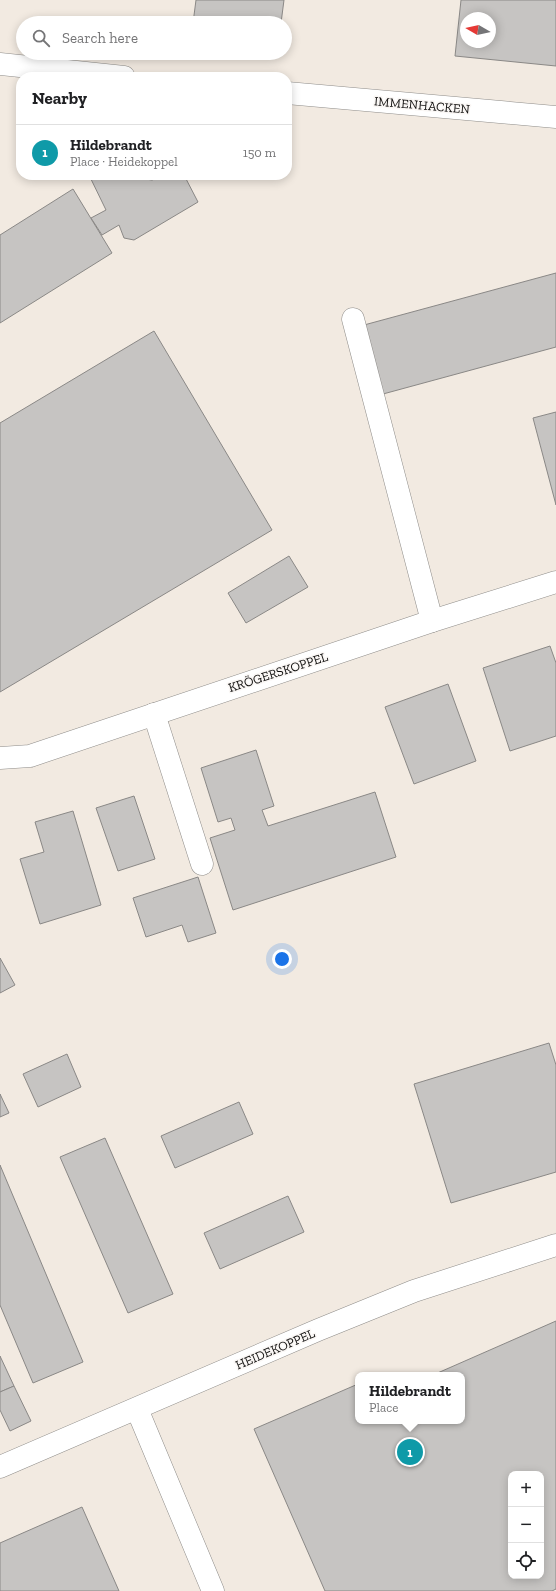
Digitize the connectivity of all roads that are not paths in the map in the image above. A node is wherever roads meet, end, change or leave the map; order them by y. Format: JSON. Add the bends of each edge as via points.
{"nodes":[{"id":1,"x":0,"y":64,"type":"edge"},
{"id":2,"x":76,"y":72,"type":"edge"},
{"id":3,"x":292,"y":93,"type":"edge"},
{"id":4,"x":556,"y":117,"type":"edge"},
{"id":5,"x":353,"y":319,"type":"dead end"},
{"id":6,"x":556,"y":582,"type":"edge"},
{"id":7,"x":432,"y":621,"type":"junction"},
{"id":8,"x":154,"y":714,"type":"junction"},
{"id":9,"x":0,"y":758,"type":"edge"},
{"id":10,"x":202,"y":864,"type":"dead end"},
{"id":11,"x":556,"y":1245,"type":"edge"},
{"id":12,"x":137,"y":1408,"type":"junction"},
{"id":13,"x":0,"y":1467,"type":"edge"},
{"id":14,"x":213,"y":1591,"type":"edge"}],
"edges":[{"from":1,"to":2,"type":"street"},
{"from":3,"to":4,"type":"street","name":"IMMENHACKEN"},
{"from":5,"to":7,"type":"street"},
{"from":6,"to":7,"type":"street","name":"KRÖGERSKOPPEL"},
{"from":7,"to":8,"type":"street","name":"KRÖGERSKOPPEL"},
{"from":8,"to":9,"type":"street","name":"KRÖGERSKOPPEL","via":[[30,756]]},
{"from":8,"to":10,"type":"street"},
{"from":11,"to":12,"type":"street","name":"HEIDEKOPPEL","via":[[414,1291]]},
{"from":12,"to":13,"type":"street","name":"HEIDEKOPPEL"},
{"from":12,"to":14,"type":"street"}]}
